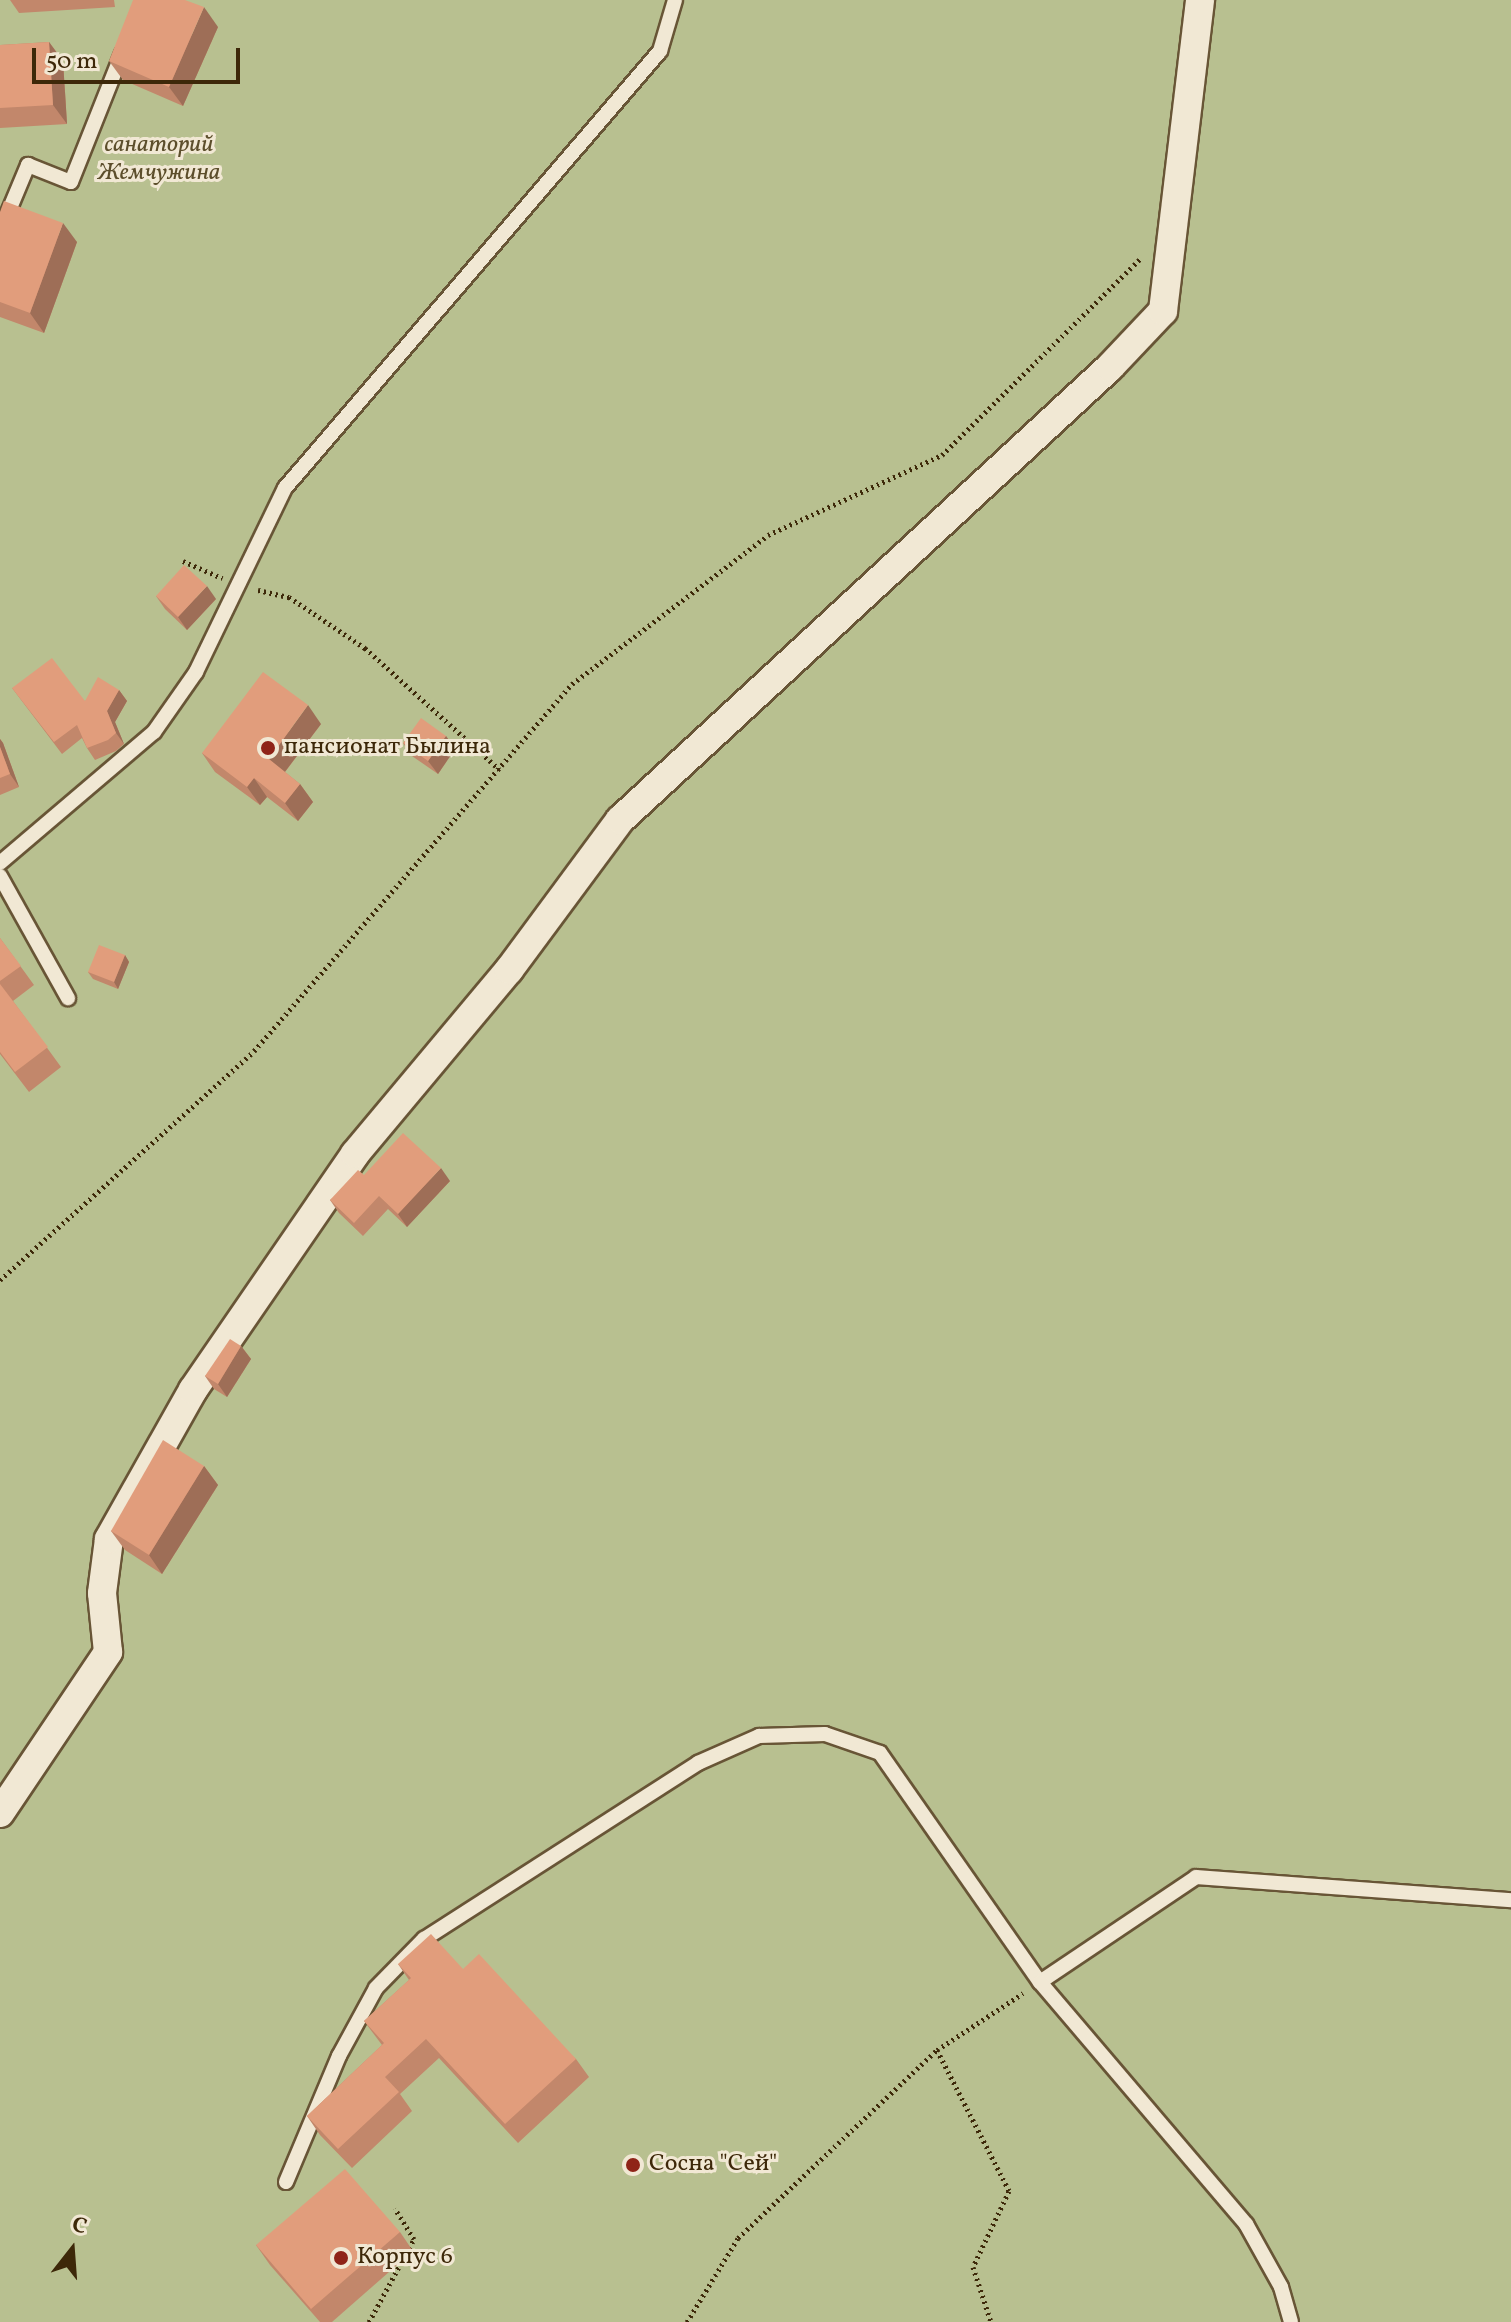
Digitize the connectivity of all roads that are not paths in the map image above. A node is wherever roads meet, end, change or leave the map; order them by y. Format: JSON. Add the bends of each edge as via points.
{"nodes":[{"id":1,"x":675,"y":0,"type":"edge"},
{"id":2,"x":1200,"y":0,"type":"edge"},
{"id":3,"x":127,"y":42,"type":"edge"},
{"id":4,"x":0,"y":232,"type":"edge"},
{"id":5,"x":0,"y":863,"type":"edge"},
{"id":6,"x":0,"y":876,"type":"edge"},
{"id":7,"x":68,"y":998,"type":"dead end"},
{"id":8,"x":0,"y":1813,"type":"edge"},
{"id":9,"x":1511,"y":1900,"type":"edge"},
{"id":10,"x":1040,"y":1982,"type":"junction"},
{"id":11,"x":286,"y":2182,"type":"dead end"},
{"id":12,"x":1291,"y":2322,"type":"edge"}],
"edges":[{"from":1,"to":5,"type":"lane","via":[[660,51],[285,488],[196,672],[154,732]]},
{"from":2,"to":8,"type":"street","via":[[1163,311],[1110,367],[620,820],[509,970],[355,1154],[193,1390],[109,1539],[102,1593],[108,1652]]},
{"from":3,"to":4,"type":"lane","via":[[71,182],[28,165]]},
{"from":6,"to":7,"type":"lane"},
{"from":9,"to":10,"type":"lane","via":[[1196,1877]]},
{"from":10,"to":11,"type":"lane","via":[[880,1753],[825,1734],[759,1736],[698,1763],[424,1939],[376,1988],[339,2056]]},
{"from":10,"to":12,"type":"lane","via":[[1246,2224],[1281,2287]]}]}
